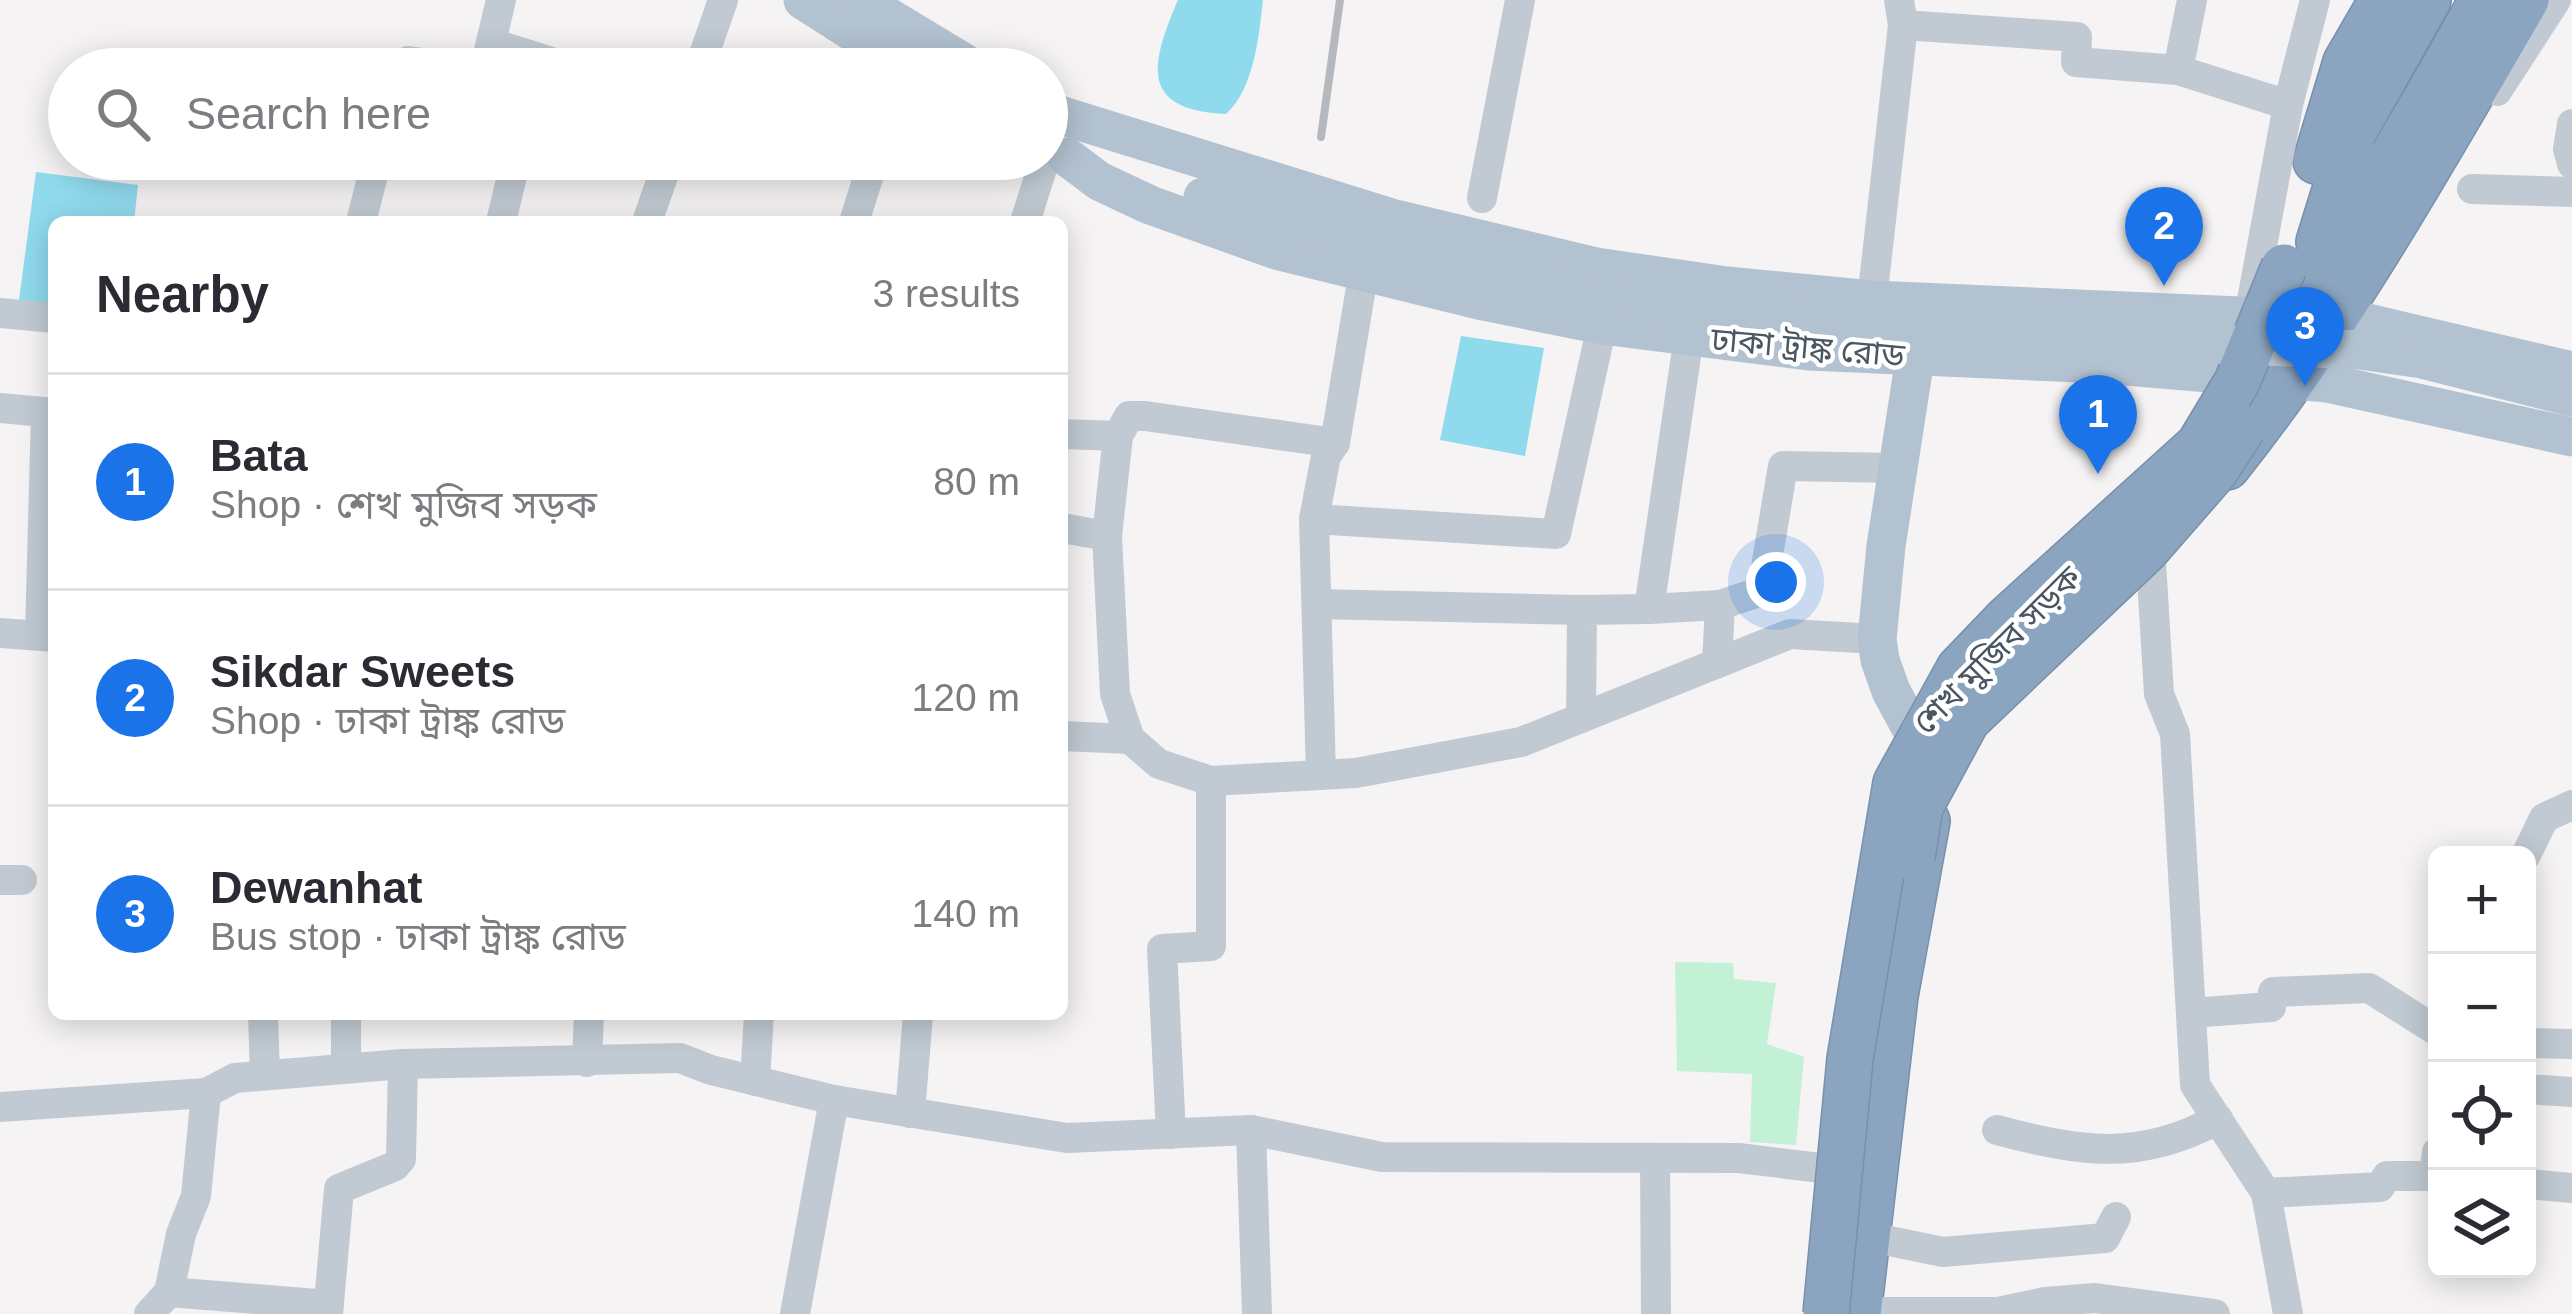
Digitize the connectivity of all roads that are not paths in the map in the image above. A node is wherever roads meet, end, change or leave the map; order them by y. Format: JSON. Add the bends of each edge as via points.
{"nodes":[{"id":1,"x":501,"y":0,"type":"edge"},
{"id":2,"x":723,"y":0,"type":"edge"},
{"id":3,"x":803,"y":0,"type":"edge"},
{"id":4,"x":860,"y":0,"type":"edge"},
{"id":5,"x":1520,"y":0,"type":"edge"},
{"id":6,"x":2192,"y":0,"type":"edge"},
{"id":7,"x":2315,"y":0,"type":"edge"},
{"id":8,"x":2382,"y":0,"type":"edge"},
{"id":9,"x":2428,"y":0,"type":"edge"},
{"id":10,"x":2482,"y":0,"type":"edge"},
{"id":11,"x":2526,"y":0,"type":"edge"},
{"id":12,"x":2555,"y":0,"type":"edge"},
{"id":13,"x":1901,"y":12,"type":"edge"},
{"id":14,"x":490,"y":48,"type":"edge"},
{"id":15,"x":706,"y":48,"type":"edge"},
{"id":16,"x":876,"y":48,"type":"edge"},
{"id":17,"x":939,"y":48,"type":"edge"},
{"id":18,"x":2178,"y":70,"type":"junction"},
{"id":19,"x":2288,"y":105,"type":"junction"},
{"id":20,"x":1068,"y":117,"type":"edge"},
{"id":21,"x":1068,"y":123,"type":"edge"},
{"id":22,"x":2572,"y":124,"type":"edge"},
{"id":23,"x":2422,"y":143,"type":"junction"},
{"id":24,"x":1068,"y":158,"type":"edge"},
{"id":25,"x":1068,"y":162,"type":"edge"},
{"id":26,"x":2572,"y":164,"type":"edge"},
{"id":27,"x":372,"y":180,"type":"edge"},
{"id":28,"x":511,"y":180,"type":"edge"},
{"id":29,"x":662,"y":180,"type":"edge"},
{"id":30,"x":867,"y":180,"type":"edge"},
{"id":31,"x":1041,"y":180,"type":"edge"},
{"id":32,"x":2472,"y":190,"type":"dead end"},
{"id":33,"x":2572,"y":192,"type":"edge"},
{"id":34,"x":1204,"y":197,"type":"junction"},
{"id":35,"x":1482,"y":198,"type":"dead end"},
{"id":36,"x":363,"y":216,"type":"edge"},
{"id":37,"x":502,"y":216,"type":"edge"},
{"id":38,"x":649,"y":216,"type":"edge"},
{"id":39,"x":856,"y":216,"type":"edge"},
{"id":40,"x":1027,"y":216,"type":"edge"},
{"id":41,"x":1364,"y":270,"type":"junction"},
{"id":42,"x":1872,"y":300,"type":"junction"},
{"id":43,"x":0,"y":313,"type":"edge"},
{"id":44,"x":48,"y":317,"type":"edge"},
{"id":45,"x":2301,"y":322,"type":"junction"},
{"id":46,"x":1603,"y":325,"type":"junction"},
{"id":47,"x":1689,"y":336,"type":"junction"},
{"id":48,"x":1916,"y":358,"type":"junction"},
{"id":49,"x":2569,"y":372,"type":"edge"},
{"id":50,"x":2246,"y":376,"type":"junction"},
{"id":51,"x":2293,"y":380,"type":"junction"},
{"id":52,"x":0,"y":408,"type":"edge"},
{"id":53,"x":48,"y":413,"type":"edge"},
{"id":54,"x":1068,"y":434,"type":"edge"},
{"id":55,"x":1118,"y":436,"type":"junction"},
{"id":56,"x":2572,"y":437,"type":"edge"},
{"id":57,"x":1335,"y":443,"type":"junction"},
{"id":58,"x":1898,"y":468,"type":"junction"},
{"id":59,"x":1315,"y":519,"type":"junction"},
{"id":60,"x":1068,"y":530,"type":"edge"},
{"id":61,"x":1108,"y":536,"type":"junction"},
{"id":62,"x":48,"y":562,"type":"edge"},
{"id":63,"x":2151,"y":562,"type":"junction"},
{"id":64,"x":1317,"y":604,"type":"junction"},
{"id":65,"x":1720,"y":605,"type":"junction"},
{"id":66,"x":1649,"y":609,"type":"junction"},
{"id":67,"x":1582,"y":610,"type":"junction"},
{"id":68,"x":0,"y":633,"type":"edge"},
{"id":69,"x":47,"y":636,"type":"edge"},
{"id":70,"x":1877,"y":638,"type":"junction"},
{"id":71,"x":1717,"y":663,"type":"junction"},
{"id":72,"x":1581,"y":718,"type":"junction"},
{"id":73,"x":1068,"y":736,"type":"edge"},
{"id":74,"x":1130,"y":740,"type":"junction"},
{"id":75,"x":1906,"y":741,"type":"junction"},
{"id":76,"x":1321,"y":775,"type":"junction"},
{"id":77,"x":1946,"y":778,"type":"junction"},
{"id":78,"x":1211,"y":781,"type":"junction"},
{"id":79,"x":2572,"y":806,"type":"edge"},
{"id":80,"x":2530,"y":846,"type":"edge"},
{"id":81,"x":2191,"y":1013,"type":"junction"},
{"id":82,"x":263,"y":1020,"type":"edge"},
{"id":83,"x":346,"y":1020,"type":"edge"},
{"id":84,"x":589,"y":1020,"type":"edge"},
{"id":85,"x":759,"y":1020,"type":"edge"},
{"id":86,"x":917,"y":1020,"type":"edge"},
{"id":87,"x":2428,"y":1025,"type":"edge"},
{"id":88,"x":2536,"y":1043,"type":"edge"},
{"id":89,"x":2572,"y":1044,"type":"edge"},
{"id":90,"x":587,"y":1063,"type":"junction"},
{"id":91,"x":404,"y":1064,"type":"junction"},
{"id":92,"x":346,"y":1069,"type":"junction"},
{"id":93,"x":265,"y":1076,"type":"junction"},
{"id":94,"x":755,"y":1081,"type":"junction"},
{"id":95,"x":2536,"y":1090,"type":"edge"},
{"id":96,"x":2572,"y":1092,"type":"edge"},
{"id":97,"x":206,"y":1094,"type":"junction"},
{"id":98,"x":834,"y":1100,"type":"junction"},
{"id":99,"x":0,"y":1107,"type":"edge"},
{"id":100,"x":910,"y":1113,"type":"junction"},
{"id":101,"x":2218,"y":1119,"type":"junction"},
{"id":102,"x":1251,"y":1130,"type":"junction"},
{"id":103,"x":1997,"y":1130,"type":"dead end"},
{"id":104,"x":1171,"y":1134,"type":"junction"},
{"id":105,"x":1655,"y":1158,"type":"junction"},
{"id":106,"x":1828,"y":1169,"type":"junction"},
{"id":107,"x":2435,"y":1170,"type":"edge"},
{"id":108,"x":2536,"y":1185,"type":"edge"},
{"id":109,"x":2572,"y":1188,"type":"edge"},
{"id":110,"x":2266,"y":1192,"type":"junction"},
{"id":111,"x":2116,"y":1217,"type":"dead end"},
{"id":112,"x":1870,"y":1237,"type":"junction"},
{"id":113,"x":159,"y":1303,"type":"edge"},
{"id":114,"x":328,"y":1310,"type":"edge"},
{"id":115,"x":795,"y":1314,"type":"edge"},
{"id":116,"x":1257,"y":1314,"type":"edge"},
{"id":117,"x":1656,"y":1314,"type":"edge"},
{"id":118,"x":1841,"y":1314,"type":"edge"},
{"id":119,"x":2215,"y":1314,"type":"edge"},
{"id":120,"x":2288,"y":1314,"type":"edge"}],
"edges":[{"from":1,"to":14,"type":"street"},
{"from":2,"to":15,"type":"street"},
{"from":3,"to":16,"type":"main road"},
{"from":4,"to":17,"type":"main road"},
{"from":5,"to":35,"type":"street"},
{"from":6,"to":18,"type":"street"},
{"from":7,"to":19,"type":"street"},
{"from":8,"to":118,"type":"highway","bridge":true,"via":[[2346,62],[2263,326],[2199,445],[1959,669],[1896,783],[1850,1059]]},
{"from":9,"to":118,"type":"highway","bridge":true,"via":[[2353,133],[2262,400],[2215,471],[2147,549],[1967,720],[1920,807]]},
{"from":10,"to":23,"type":"highway"},
{"from":11,"to":23,"type":"highway"},
{"from":12,"to":45,"type":"street","via":[[2363,299]]},
{"from":13,"to":18,"type":"street","via":[[2077,37],[2076,62]]},
{"from":13,"to":42,"type":"street"},
{"from":18,"to":19,"type":"street"},
{"from":19,"to":45,"type":"street"},
{"from":20,"to":42,"type":"main road","via":[[1396,219],[1596,267]]},
{"from":21,"to":34,"type":"main road","name":"ঢাকা ট্রাঙ্ক রোড"},
{"from":22,"to":26,"type":"street"},
{"from":23,"to":45,"type":"highway"},
{"from":24,"to":34,"type":"main road","name":"ঢাকা ট্রাঙ্ক রোড"},
{"from":25,"to":41,"type":"main road","name":"ঢাকা ট্রাঙ্ক রোড","via":[[1150,205],[1276,250]]},
{"from":27,"to":36,"type":"street"},
{"from":28,"to":37,"type":"street"},
{"from":29,"to":38,"type":"street"},
{"from":30,"to":39,"type":"street"},
{"from":31,"to":40,"type":"street"},
{"from":32,"to":33,"type":"street"},
{"from":34,"to":49,"type":"main road","name":"ঢাকা ট্রাঙ্ক রোড","bridge":true,"via":[[1591,293],[1696,311],[1900,331],[2360,350]]},
{"from":41,"to":46,"type":"main road","name":"ঢাকা ট্রাঙ্ক রোড"},
{"from":41,"to":57,"type":"street"},
{"from":42,"to":45,"type":"main road"},
{"from":43,"to":44,"type":"street"},
{"from":45,"to":49,"type":"main road","via":[[2413,331]]},
{"from":45,"to":50,"type":"highway","name":"শেখ মুজিব সড়ক"},
{"from":45,"to":51,"type":"highway","name":"শেখ মুজিব সড়ক"},
{"from":46,"to":47,"type":"main road","name":"ঢাকা ট্রাঙ্ক রোড"},
{"from":46,"to":59,"type":"street","via":[[1556,534]]},
{"from":47,"to":48,"type":"main road","name":"ঢাকা ট্রাঙ্ক রোড"},
{"from":47,"to":66,"type":"street"},
{"from":48,"to":50,"type":"main road","name":"ঢাকা ট্রাঙ্ক রোড"},
{"from":48,"to":58,"type":"main road"},
{"from":50,"to":51,"type":"main road","name":"ঢাকা ট্রাঙ্ক রোড"},
{"from":50,"to":75,"type":"highway","name":"শেখ মুজিব সড়ক","via":[[2135,515]]},
{"from":51,"to":56,"type":"main road","name":"ঢাকা ট্রাঙ্ক রোড"},
{"from":51,"to":63,"type":"highway","name":"শেখ মুজিব সড়ক"},
{"from":52,"to":53,"type":"street"},
{"from":54,"to":55,"type":"street"},
{"from":55,"to":57,"type":"street","via":[[1129,416],[1145,416]]},
{"from":55,"to":61,"type":"street"},
{"from":57,"to":59,"type":"street"},
{"from":58,"to":65,"type":"street","via":[[1783,466],[1762,591]]},
{"from":58,"to":70,"type":"main road"},
{"from":59,"to":64,"type":"street"},
{"from":60,"to":61,"type":"street"},
{"from":61,"to":74,"type":"street","via":[[1115,694]]},
{"from":62,"to":69,"type":"street"},
{"from":63,"to":77,"type":"highway","name":"শেখ মুজিব সড়ক","via":[[1959,752]]},
{"from":63,"to":81,"type":"street","via":[[2159,694],[2176,734]]},
{"from":64,"to":67,"type":"street"},
{"from":64,"to":76,"type":"street"},
{"from":65,"to":66,"type":"street"},
{"from":65,"to":71,"type":"street"},
{"from":66,"to":67,"type":"street"},
{"from":67,"to":72,"type":"street"},
{"from":68,"to":69,"type":"street"},
{"from":70,"to":71,"type":"street","via":[[1790,634]]},
{"from":70,"to":75,"type":"main road"},
{"from":71,"to":72,"type":"street"},
{"from":72,"to":76,"type":"street","via":[[1522,742]]},
{"from":73,"to":74,"type":"street"},
{"from":74,"to":78,"type":"street","via":[[1159,764]]},
{"from":75,"to":77,"type":"highway"},
{"from":75,"to":106,"type":"highway","name":"শেখ মুজিব সড়ক","via":[[1880,800]]},
{"from":76,"to":78,"type":"street"},
{"from":77,"to":112,"type":"highway","name":"শেখ মুজিব সড়ক","via":[[1929,808],[1895,996]]},
{"from":78,"to":104,"type":"street","via":[[1211,946],[1162,949]]},
{"from":79,"to":80,"type":"street","via":[[2543,818]]},
{"from":81,"to":87,"type":"street","via":[[2271,1007],[2273,992],[2369,988]]},
{"from":81,"to":101,"type":"street","via":[[2195,1085]]},
{"from":82,"to":93,"type":"street"},
{"from":83,"to":92,"type":"street"},
{"from":84,"to":90,"type":"street"},
{"from":85,"to":94,"type":"street"},
{"from":86,"to":100,"type":"street"},
{"from":88,"to":89,"type":"street"},
{"from":90,"to":91,"type":"street"},
{"from":90,"to":94,"type":"street","via":[[680,1058]]},
{"from":91,"to":92,"type":"street"},
{"from":91,"to":114,"type":"street","via":[[400,1160],[340,1189]]},
{"from":92,"to":93,"type":"street"},
{"from":93,"to":97,"type":"street","via":[[235,1078]]},
{"from":94,"to":98,"type":"street"},
{"from":95,"to":96,"type":"street"},
{"from":97,"to":99,"type":"street"},
{"from":97,"to":113,"type":"street","via":[[196,1196]]},
{"from":98,"to":100,"type":"street"},
{"from":98,"to":115,"type":"street"},
{"from":100,"to":104,"type":"street","via":[[1067,1138]]},
{"from":101,"to":103,"type":"street","via":[[2143,1149],[2054,1145]]},
{"from":101,"to":110,"type":"street"},
{"from":102,"to":104,"type":"street"},
{"from":102,"to":105,"type":"street","via":[[1382,1157]]},
{"from":102,"to":116,"type":"street"},
{"from":105,"to":106,"type":"street"},
{"from":105,"to":117,"type":"street"},
{"from":106,"to":118,"type":"highway","name":"শেখ মুজিব সড়ক"},
{"from":107,"to":110,"type":"street","via":[[2387,1176],[2380,1187]]},
{"from":108,"to":109,"type":"street"},
{"from":110,"to":120,"type":"street"},
{"from":111,"to":112,"type":"street","via":[[2104,1238],[2001,1249],[1943,1252]]},
{"from":112,"to":118,"type":"highway","name":"শেখ মুজিব সড়ক"},
{"from":113,"to":114,"type":"street"},
{"from":118,"to":119,"type":"street","via":[[1998,1312],[2095,1298]]}]}
